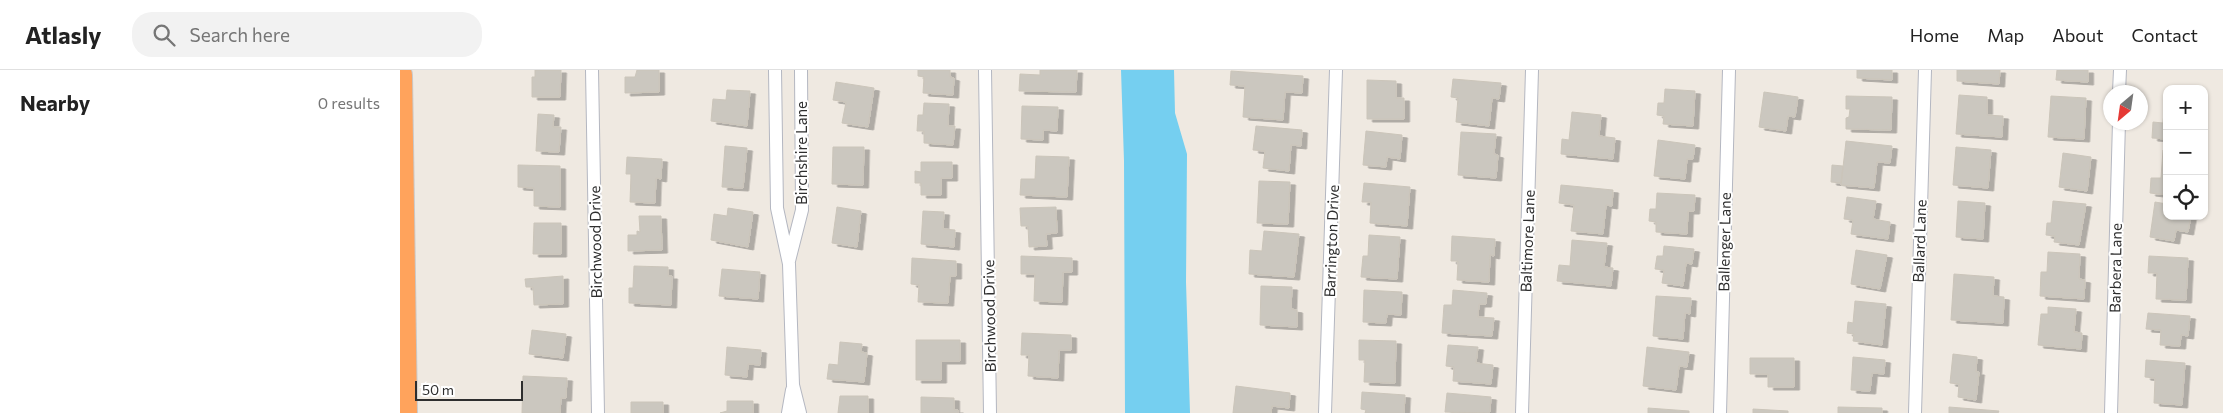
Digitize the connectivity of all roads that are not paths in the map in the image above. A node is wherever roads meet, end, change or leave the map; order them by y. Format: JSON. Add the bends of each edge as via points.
{"nodes":[{"id":1,"x":592,"y":70,"type":"edge"},
{"id":2,"x":776,"y":70,"type":"edge"},
{"id":3,"x":801,"y":70,"type":"edge"},
{"id":4,"x":985,"y":70,"type":"edge"},
{"id":5,"x":1336,"y":70,"type":"edge"},
{"id":6,"x":1532,"y":70,"type":"edge"},
{"id":7,"x":1728,"y":70,"type":"edge"},
{"id":8,"x":1925,"y":70,"type":"edge"},
{"id":9,"x":2120,"y":70,"type":"edge"},
{"id":10,"x":400,"y":76,"type":"edge"},
{"id":11,"x":2119,"y":85,"type":"edge"},
{"id":12,"x":2119,"y":130,"type":"edge"},
{"id":13,"x":789,"y":264,"type":"junction"},
{"id":14,"x":793,"y":385,"type":"junction"},
{"id":15,"x":405,"y":413,"type":"edge"},
{"id":16,"x":598,"y":413,"type":"edge"},
{"id":17,"x":788,"y":413,"type":"edge"},
{"id":18,"x":800,"y":413,"type":"edge"},
{"id":19,"x":990,"y":413,"type":"edge"},
{"id":20,"x":1326,"y":413,"type":"edge"},
{"id":21,"x":1522,"y":413,"type":"edge"},
{"id":22,"x":1720,"y":413,"type":"edge"},
{"id":23,"x":1915,"y":413,"type":"edge"},
{"id":24,"x":2111,"y":413,"type":"edge"}],
"edges":[{"from":1,"to":16,"type":"street","name":"Birchwood Drive"},
{"from":2,"to":13,"type":"street","name":"Birchshire Lane","via":[[776,208]]},
{"from":3,"to":13,"type":"street","name":"Birchshire Lane","via":[[802,210]]},
{"from":4,"to":19,"type":"street","name":"Birchwood Drive"},
{"from":5,"to":20,"type":"street","name":"Barrington Drive"},
{"from":6,"to":21,"type":"street","name":"Baltimore Lane"},
{"from":7,"to":22,"type":"street","name":"Ballenger Lane"},
{"from":8,"to":23,"type":"street","name":"Ballard Lane"},
{"from":9,"to":11,"type":"street"},
{"from":10,"to":15,"type":"highway"},
{"from":12,"to":24,"type":"street","name":"Barbera Lane"},
{"from":13,"to":14,"type":"street","name":"Birchshire Lane"},
{"from":14,"to":17,"type":"street","name":"Birchshire Lane"},
{"from":14,"to":18,"type":"street","name":"Birchshire Lane"}]}
